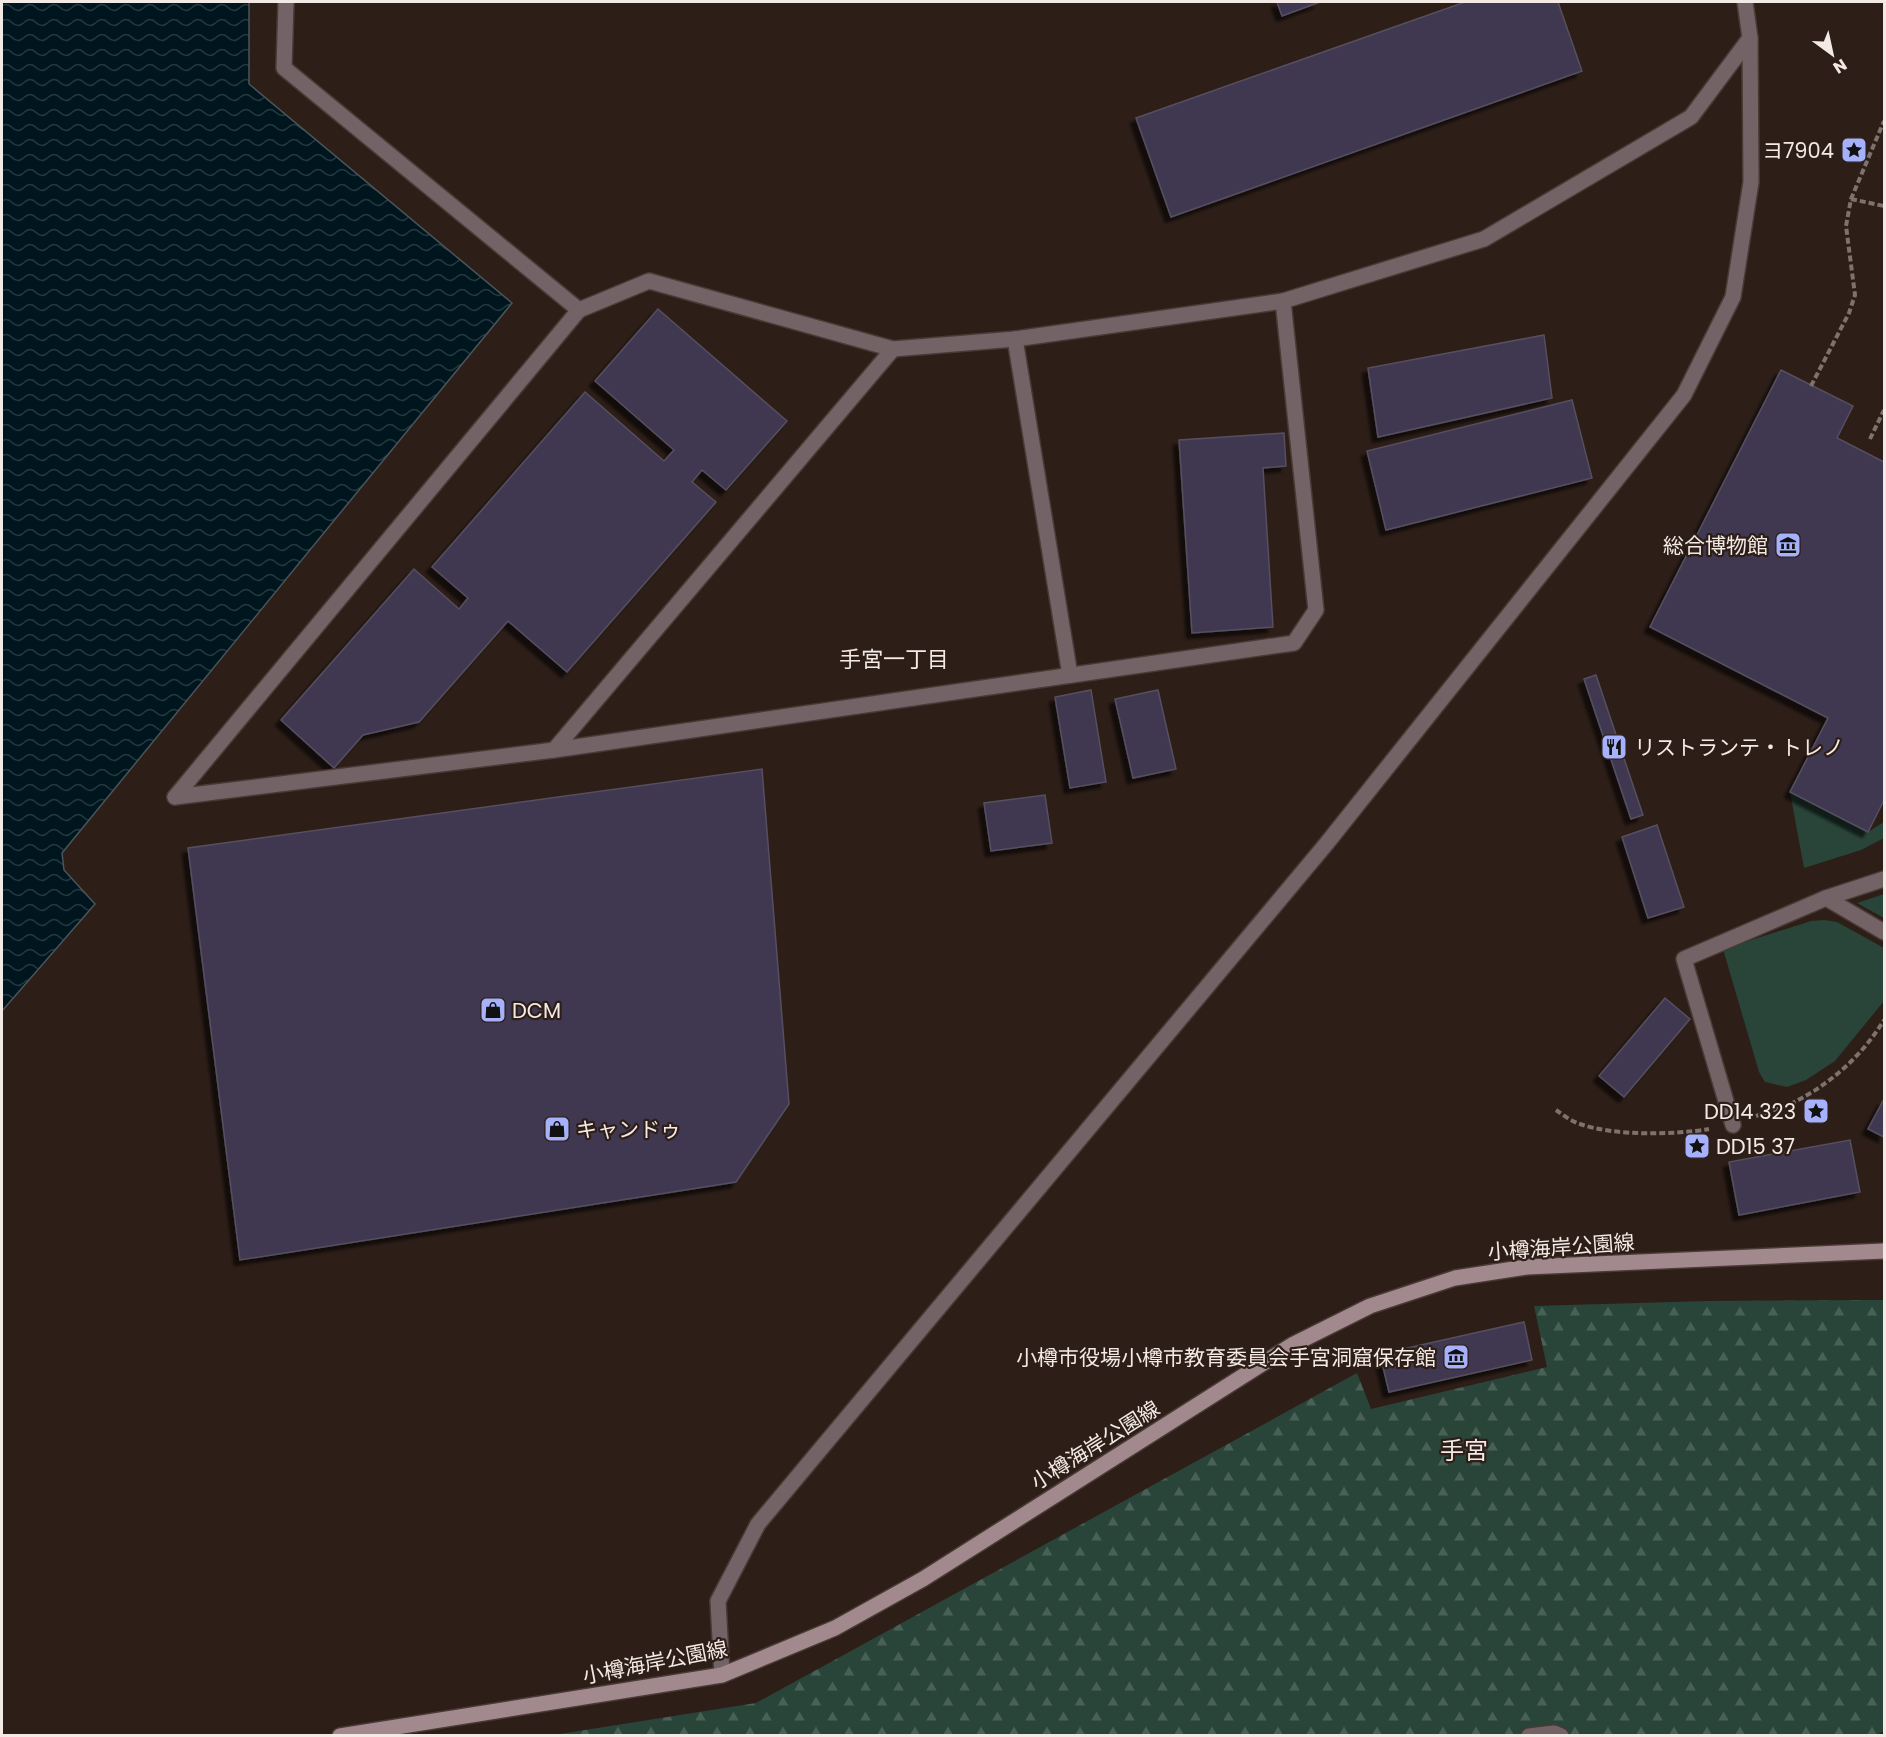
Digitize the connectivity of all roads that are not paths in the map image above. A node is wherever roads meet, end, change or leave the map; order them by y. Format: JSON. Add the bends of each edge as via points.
{"nodes":[{"id":1,"x":286,"y":2,"type":"edge"},
{"id":2,"x":1745,"y":2,"type":"edge"},
{"id":3,"x":1749,"y":38,"type":"junction"},
{"id":4,"x":1282,"y":301,"type":"junction"},
{"id":5,"x":579,"y":310,"type":"junction"},
{"id":6,"x":1015,"y":339,"type":"junction"},
{"id":7,"x":893,"y":349,"type":"junction"},
{"id":8,"x":1070,"y":675,"type":"junction"},
{"id":9,"x":554,"y":750,"type":"junction"},
{"id":10,"x":1884,"y":879,"type":"edge"},
{"id":11,"x":1826,"y":898,"type":"junction"},
{"id":12,"x":1884,"y":932,"type":"edge"},
{"id":13,"x":1733,"y":1125,"type":"dead end"},
{"id":14,"x":1884,"y":1251,"type":"edge"},
{"id":15,"x":722,"y":1675,"type":"junction"},
{"id":16,"x":340,"y":1736,"type":"edge"},
{"id":17,"x":1528,"y":1736,"type":"edge"},
{"id":18,"x":1560,"y":1736,"type":"edge"}],
"edges":[{"from":1,"to":5,"type":"street","via":[[284,68]]},
{"from":2,"to":3,"type":"street"},
{"from":3,"to":4,"type":"street","via":[[1690,117],[1484,239]]},
{"from":3,"to":15,"type":"street","via":[[1750,182],[1733,297],[1684,395],[1328,843],[758,1524],[718,1601]]},
{"from":4,"to":6,"type":"street"},
{"from":4,"to":8,"type":"street","via":[[1316,610],[1294,643]]},
{"from":5,"to":7,"type":"street","via":[[649,281]]},
{"from":5,"to":9,"type":"street","via":[[175,796]]},
{"from":6,"to":7,"type":"street"},
{"from":6,"to":8,"type":"street"},
{"from":7,"to":9,"type":"street"},
{"from":8,"to":9,"type":"street"},
{"from":10,"to":11,"type":"street"},
{"from":11,"to":12,"type":"street"},
{"from":11,"to":13,"type":"street","via":[[1684,959]]},
{"from":14,"to":15,"type":"main road","name":"小樽海岸公園線","via":[[1527,1267],[1455,1278],[1370,1306],[1292,1345],[923,1579],[835,1628]]},
{"from":15,"to":16,"type":"main road","name":"小樽海岸公園線"},
{"from":17,"to":18,"type":"street"}]}
